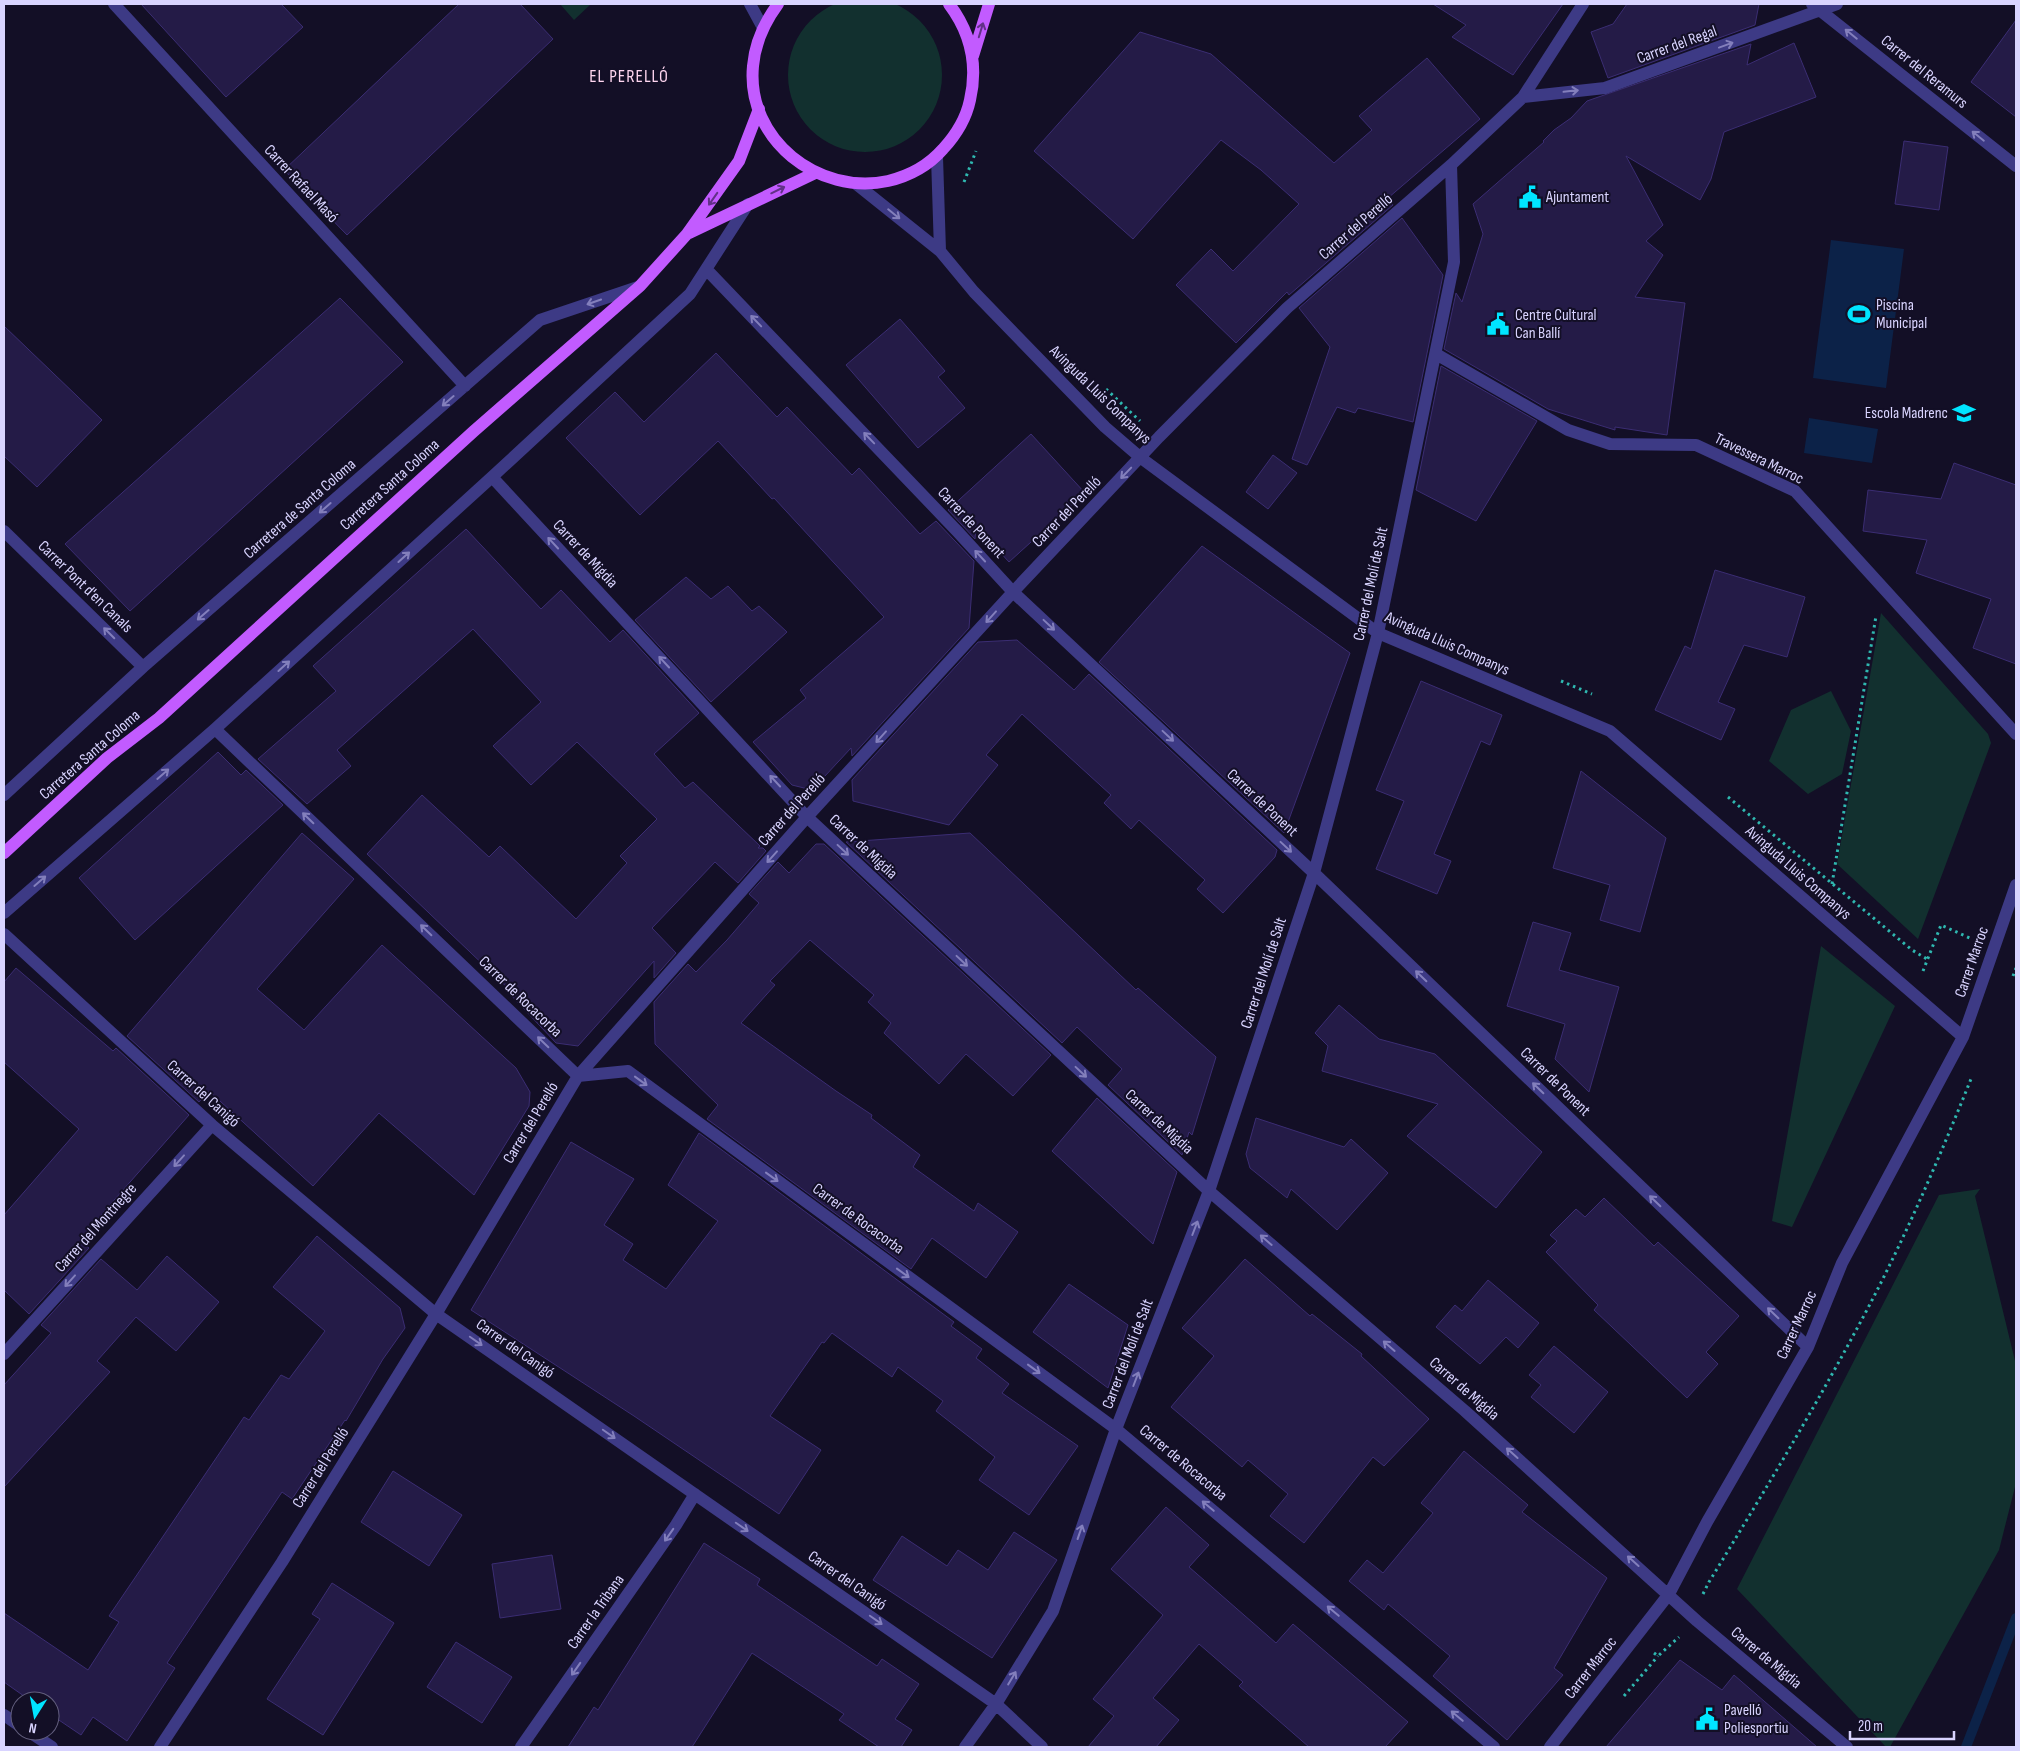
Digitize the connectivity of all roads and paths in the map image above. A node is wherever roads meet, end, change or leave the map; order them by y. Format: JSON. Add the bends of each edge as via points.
{"nodes":[{"id":1,"x":114,"y":4,"type":"edge"},
{"id":2,"x":750,"y":4,"type":"edge"},
{"id":3,"x":778,"y":4,"type":"edge"},
{"id":4,"x":949,"y":4,"type":"edge"},
{"id":5,"x":989,"y":4,"type":"edge"},
{"id":6,"x":1583,"y":4,"type":"edge"},
{"id":7,"x":1837,"y":4,"type":"edge"},
{"id":8,"x":1816,"y":7,"type":"edge"},
{"id":9,"x":762,"y":28,"type":"junction"},
{"id":10,"x":973,"y":56,"type":"junction"},
{"id":11,"x":1523,"y":96,"type":"junction"},
{"id":12,"x":759,"y":109,"type":"junction"},
{"id":13,"x":978,"y":145,"type":"dead end"},
{"id":14,"x":937,"y":157,"type":"junction"},
{"id":15,"x":1451,"y":165,"type":"junction"},
{"id":16,"x":2016,"y":166,"type":"edge"},
{"id":17,"x":815,"y":173,"type":"junction"},
{"id":18,"x":855,"y":184,"type":"junction"},
{"id":19,"x":962,"y":185,"type":"dead end"},
{"id":20,"x":748,"y":204,"type":"junction"},
{"id":21,"x":687,"y":234,"type":"junction"},
{"id":22,"x":940,"y":251,"type":"junction"},
{"id":23,"x":707,"y":270,"type":"junction"},
{"id":24,"x":640,"y":286,"type":"junction"},
{"id":25,"x":1436,"y":354,"type":"junction"},
{"id":26,"x":1102,"y":385,"type":"dead end"},
{"id":27,"x":465,"y":386,"type":"junction"},
{"id":28,"x":1159,"y":437,"type":"junction"},
{"id":29,"x":1141,"y":458,"type":"junction"},
{"id":30,"x":492,"y":477,"type":"junction"},
{"id":31,"x":4,"y":531,"type":"edge"},
{"id":32,"x":1881,"y":584,"type":"junction"},
{"id":33,"x":1013,"y":592,"type":"junction"},
{"id":34,"x":1378,"y":633,"type":"junction"},
{"id":35,"x":143,"y":667,"type":"junction"},
{"id":36,"x":1557,"y":679,"type":"dead end"},
{"id":37,"x":1600,"y":699,"type":"dead end"},
{"id":38,"x":215,"y":728,"type":"junction"},
{"id":39,"x":2016,"y":734,"type":"edge"},
{"id":40,"x":4,"y":795,"type":"edge"},
{"id":41,"x":1725,"y":795,"type":"dead end"},
{"id":42,"x":807,"y":817,"type":"junction"},
{"id":43,"x":4,"y":853,"type":"edge"},
{"id":44,"x":1314,"y":873,"type":"junction"},
{"id":45,"x":1832,"y":884,"type":"junction"},
{"id":46,"x":2016,"y":885,"type":"edge"},
{"id":47,"x":4,"y":914,"type":"edge"},
{"id":48,"x":4,"y":934,"type":"edge"},
{"id":49,"x":1994,"y":949,"type":"junction"},
{"id":50,"x":2016,"y":968,"type":"edge"},
{"id":51,"x":2009,"y":984,"type":"dead end"},
{"id":52,"x":1963,"y":1037,"type":"junction"},
{"id":53,"x":1973,"y":1074,"type":"dead end"},
{"id":54,"x":578,"y":1076,"type":"junction"},
{"id":55,"x":212,"y":1125,"type":"junction"},
{"id":56,"x":1209,"y":1191,"type":"junction"},
{"id":57,"x":436,"y":1314,"type":"junction"},
{"id":58,"x":1808,"y":1347,"type":"junction"},
{"id":59,"x":4,"y":1354,"type":"edge"},
{"id":60,"x":1116,"y":1429,"type":"junction"},
{"id":61,"x":695,"y":1494,"type":"junction"},
{"id":62,"x":1669,"y":1594,"type":"junction"},
{"id":63,"x":1697,"y":1621,"type":"junction"},
{"id":64,"x":996,"y":1704,"type":"junction"},
{"id":65,"x":160,"y":1747,"type":"edge"},
{"id":66,"x":521,"y":1747,"type":"edge"},
{"id":67,"x":965,"y":1747,"type":"edge"},
{"id":68,"x":1042,"y":1747,"type":"edge"},
{"id":69,"x":1494,"y":1747,"type":"edge"},
{"id":70,"x":1550,"y":1747,"type":"edge"},
{"id":71,"x":1847,"y":1747,"type":"edge"}],
"edges":[{"from":1,"to":27,"type":"street","name":"Carrer Rafael Masó"},
{"from":2,"to":9,"type":"street"},
{"from":3,"to":9,"type":"main road"},
{"from":4,"to":10,"type":"main road","via":[[965,29]]},
{"from":10,"to":5,"type":"main road","one_way":true},
{"from":6,"to":11,"type":"street","name":"Carrer del Perelló"},
{"from":7,"to":8,"type":"street","name":"Carrer del Regal"},
{"from":11,"to":8,"type":"street","name":"Carrer del Regal","one_way":true,"via":[[1605,88]]},
{"from":16,"to":8,"type":"street","name":"Carrer del Reramurs","one_way":true},
{"from":9,"to":12,"type":"main road","via":[[753,68]]},
{"from":10,"to":14,"type":"main road","via":[[974,84],[968,111],[955,136]]},
{"from":11,"to":15,"type":"street","name":"Carrer del Perelló"},
{"from":12,"to":17,"type":"main road","via":[[780,146]]},
{"from":12,"to":21,"type":"main road","name":"Carretera Santa Coloma","one_way":true,"via":[[739,161]]},
{"from":13,"to":19,"type":"path"},
{"from":14,"to":18,"type":"main road","via":[[898,178]]},
{"from":14,"to":22,"type":"street"},
{"from":15,"to":25,"type":"street","name":"Carrer del Molí de Salt","via":[[1454,262]]},
{"from":15,"to":28,"type":"street","name":"Carrer del Perelló","via":[[1287,308]]},
{"from":17,"to":18,"type":"main road"},
{"from":20,"to":17,"type":"main road","one_way":true},
{"from":18,"to":22,"type":"street","name":"Avinguda Lluis Companys","one_way":true},
{"from":20,"to":21,"type":"main road"},
{"from":20,"to":23,"type":"street"},
{"from":21,"to":24,"type":"main road","name":"Carretera Santa Coloma"},
{"from":22,"to":29,"type":"street","name":"Avinguda Lluis Companys","via":[[974,292],[1084,406]]},
{"from":23,"to":30,"type":"street","via":[[690,294]]},
{"from":33,"to":23,"type":"street","name":"Carrer de Ponent","one_way":true},
{"from":24,"to":27,"type":"street","name":"Carretera de Santa Coloma","one_way":true,"via":[[540,320]]},
{"from":24,"to":43,"type":"main road","name":"Carretera Santa Coloma"},
{"from":25,"to":32,"type":"street","name":"Travessera Marroc","via":[[1568,430],[1610,444],[1696,446],[1795,491]]},
{"from":25,"to":34,"type":"street","name":"Carrer del Molí de Salt"},
{"from":26,"to":28,"type":"path"},
{"from":27,"to":35,"type":"street","name":"Carretera de Santa Coloma","one_way":true},
{"from":28,"to":29,"type":"street","name":"Carrer del Perelló"},
{"from":29,"to":33,"type":"street","name":"Carrer del Perelló","one_way":true},
{"from":29,"to":34,"type":"street","name":"Avinguda Lluis Companys"},
{"from":38,"to":30,"type":"street","one_way":true},
{"from":42,"to":30,"type":"street","name":"Carrer de Migdia","one_way":true},
{"from":35,"to":31,"type":"street","name":"Carrer Pont d'en Canals","one_way":true},
{"from":32,"to":39,"type":"street","name":"Travessera Marroc"},
{"from":32,"to":45,"type":"path"},
{"from":33,"to":42,"type":"street","name":"Carrer del Perelló","one_way":true},
{"from":33,"to":44,"type":"street","name":"Carrer de Ponent","one_way":true},
{"from":34,"to":44,"type":"street","name":"Carrer del Molí de Salt"},
{"from":34,"to":52,"type":"street","name":"Avinguda Lluis Companys","via":[[1610,731]]},
{"from":35,"to":40,"type":"street","name":"Carretera de Santa Coloma"},
{"from":36,"to":37,"type":"path"},
{"from":47,"to":38,"type":"street","one_way":true},
{"from":54,"to":38,"type":"street","name":"Carrer de Rocacorba","one_way":true},
{"from":41,"to":45,"type":"path"},
{"from":42,"to":54,"type":"street","name":"Carrer del Perelló","one_way":true},
{"from":42,"to":56,"type":"street","name":"Carrer de Migdia","one_way":true},
{"from":44,"to":56,"type":"street","name":"Carrer del Molí de Salt"},
{"from":58,"to":44,"type":"street","name":"Carrer de Ponent","one_way":true},
{"from":45,"to":49,"type":"path","via":[[1927,959],[1941,925]]},
{"from":46,"to":49,"type":"street","name":"Carrer Marroc"},
{"from":48,"to":55,"type":"street","name":"Carrer del Canigó"},
{"from":49,"to":52,"type":"street","name":"Carrer Marroc"},
{"from":50,"to":51,"type":"path"},
{"from":52,"to":58,"type":"street","name":"Carrer Marroc","via":[[1842,1263]]},
{"from":53,"to":63,"type":"path","via":[[1932,1174],[1855,1333],[1709,1582]]},
{"from":54,"to":57,"type":"street","name":"Carrer del Perelló"},
{"from":54,"to":60,"type":"street","name":"Carrer de Rocacorba","one_way":true,"via":[[628,1071]]},
{"from":55,"to":57,"type":"street","name":"Carrer del Canigó"},
{"from":55,"to":59,"type":"street","name":"Carrer del Montnegre","one_way":true},
{"from":60,"to":56,"type":"street","name":"Carrer del Molí de Salt","one_way":true},
{"from":62,"to":56,"type":"street","name":"Carrer de Migdia","one_way":true},
{"from":57,"to":61,"type":"street","name":"Carrer del Canigó","one_way":true},
{"from":57,"to":65,"type":"street","name":"Carrer del Perelló","via":[[282,1562]]},
{"from":58,"to":62,"type":"street","name":"Carrer Marroc","via":[[1706,1522]]},
{"from":64,"to":60,"type":"street","name":"Carrer del Molí de Salt","one_way":true,"via":[[1053,1611]]},
{"from":69,"to":60,"type":"street","name":"Carrer de Rocacorba","one_way":true},
{"from":61,"to":64,"type":"street","name":"Carrer del Canigó","one_way":true},
{"from":61,"to":66,"type":"street","name":"Carrer la Tribana","one_way":true},
{"from":62,"to":63,"type":"street","name":"Carrer de Migdia"},
{"from":62,"to":70,"type":"street","name":"Carrer Marroc"},
{"from":63,"to":71,"type":"street","name":"Carrer de Migdia"},
{"from":64,"to":67,"type":"street","name":"Carrer del Molí de Salt"},
{"from":64,"to":68,"type":"street","name":"Carrer del Canigó"}]}
